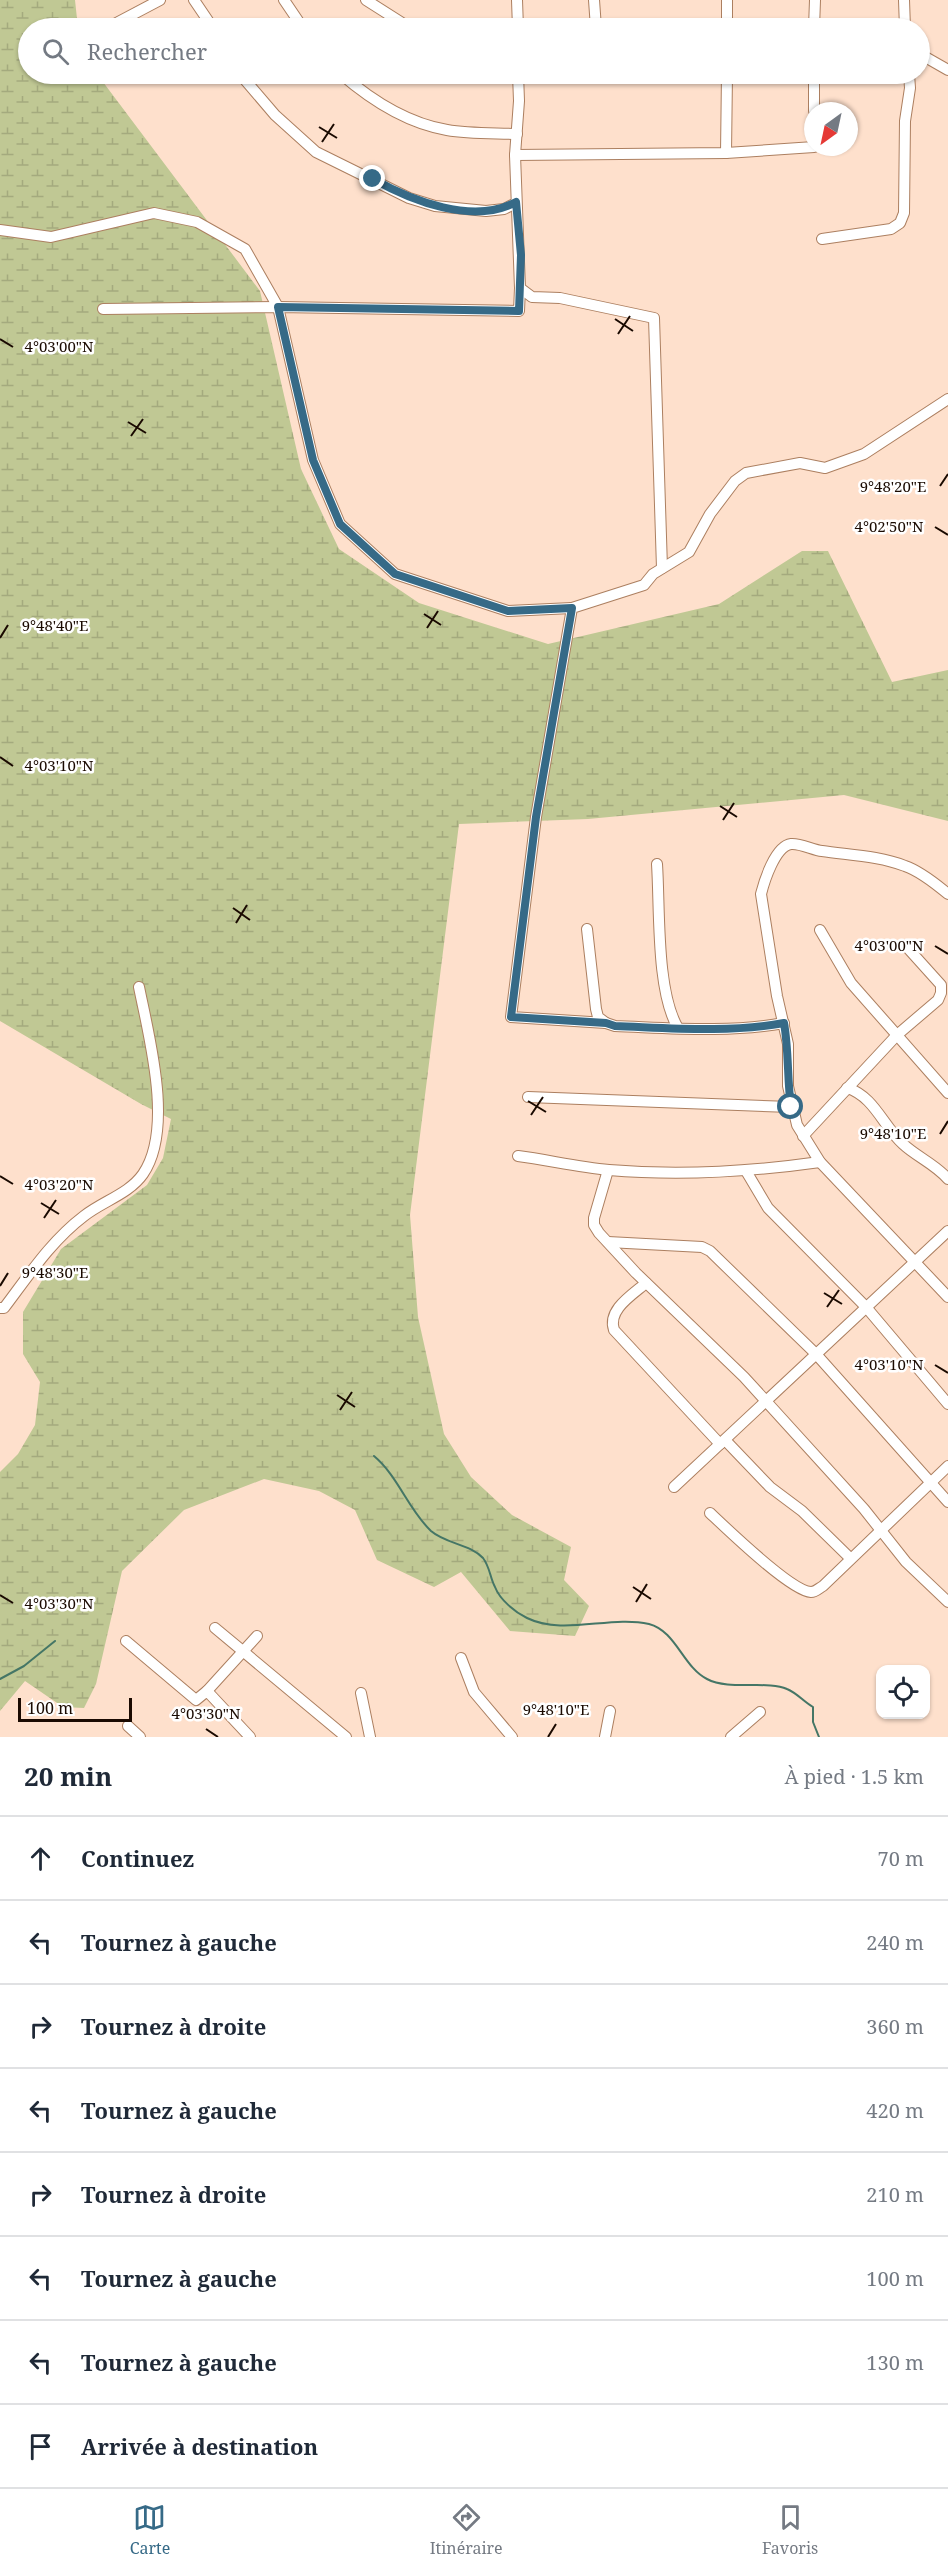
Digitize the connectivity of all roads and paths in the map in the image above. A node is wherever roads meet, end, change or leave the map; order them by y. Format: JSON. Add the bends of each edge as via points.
{"nodes":[{"id":1,"x":160,"y":0,"type":"edge"},
{"id":2,"x":194,"y":0,"type":"edge"},
{"id":3,"x":284,"y":0,"type":"edge"},
{"id":4,"x":366,"y":0,"type":"edge"},
{"id":5,"x":518,"y":0,"type":"edge"},
{"id":6,"x":594,"y":0,"type":"edge"},
{"id":7,"x":727,"y":0,"type":"edge"},
{"id":8,"x":815,"y":0,"type":"edge"},
{"id":9,"x":904,"y":0,"type":"edge"},
{"id":10,"x":126,"y":18,"type":"edge"},
{"id":11,"x":206,"y":18,"type":"edge"},
{"id":12,"x":296,"y":18,"type":"edge"},
{"id":13,"x":394,"y":18,"type":"edge"},
{"id":14,"x":518,"y":18,"type":"edge"},
{"id":15,"x":595,"y":18,"type":"edge"},
{"id":16,"x":727,"y":18,"type":"edge"},
{"id":17,"x":814,"y":18,"type":"edge"},
{"id":18,"x":905,"y":18,"type":"edge"},
{"id":19,"x":930,"y":60,"type":"edge"},
{"id":20,"x":948,"y":70,"type":"edge"},
{"id":21,"x":249,"y":84,"type":"edge"},
{"id":22,"x":352,"y":84,"type":"edge"},
{"id":23,"x":519,"y":84,"type":"edge"},
{"id":24,"x":727,"y":84,"type":"edge"},
{"id":25,"x":814,"y":84,"type":"edge"},
{"id":26,"x":910,"y":84,"type":"edge"},
{"id":27,"x":814,"y":102,"type":"edge"},
{"id":28,"x":517,"y":134,"type":"junction"},
{"id":29,"x":804,"y":148,"type":"edge"},
{"id":30,"x":726,"y":153,"type":"junction"},
{"id":31,"x":515,"y":155,"type":"junction"},
{"id":32,"x":516,"y":202,"type":"junction"},
{"id":33,"x":0,"y":230,"type":"edge"},
{"id":34,"x":822,"y":239,"type":"dead end"},
{"id":35,"x":520,"y":288,"type":"junction"},
{"id":36,"x":278,"y":307,"type":"junction"},
{"id":37,"x":103,"y":309,"type":"dead end"},
{"id":38,"x":948,"y":399,"type":"edge"},
{"id":39,"x":662,"y":568,"type":"junction"},
{"id":40,"x":572,"y":608,"type":"junction"},
{"id":41,"x":657,"y":864,"type":"dead end"},
{"id":42,"x":948,"y":894,"type":"edge"},
{"id":43,"x":587,"y":929,"type":"dead end"},
{"id":44,"x":820,"y":930,"type":"dead end"},
{"id":45,"x":904,"y":945,"type":"dead end"},
{"id":46,"x":140,"y":987,"type":"dead end"},
{"id":47,"x":606,"y":1023,"type":"junction"},
{"id":48,"x":784,"y":1023,"type":"junction"},
{"id":49,"x":678,"y":1028,"type":"junction"},
{"id":50,"x":897,"y":1035,"type":"junction"},
{"id":51,"x":847,"y":1088,"type":"junction"},
{"id":52,"x":948,"y":1093,"type":"edge"},
{"id":53,"x":528,"y":1097,"type":"dead end"},
{"id":54,"x":791,"y":1107,"type":"junction"},
{"id":55,"x":802,"y":1136,"type":"junction"},
{"id":56,"x":518,"y":1156,"type":"dead end"},
{"id":57,"x":820,"y":1162,"type":"junction"},
{"id":58,"x":608,"y":1170,"type":"junction"},
{"id":59,"x":747,"y":1171,"type":"junction"},
{"id":60,"x":948,"y":1179,"type":"edge"},
{"id":61,"x":948,"y":1231,"type":"edge"},
{"id":62,"x":608,"y":1242,"type":"junction"},
{"id":63,"x":914,"y":1261,"type":"junction"},
{"id":64,"x":646,"y":1282,"type":"junction"},
{"id":65,"x":948,"y":1297,"type":"edge"},
{"id":66,"x":866,"y":1306,"type":"junction"},
{"id":67,"x":0,"y":1308,"type":"edge"},
{"id":68,"x":816,"y":1354,"type":"junction"},
{"id":69,"x":766,"y":1401,"type":"junction"},
{"id":70,"x":948,"y":1404,"type":"edge"},
{"id":71,"x":722,"y":1442,"type":"junction"},
{"id":72,"x":948,"y":1466,"type":"edge"},
{"id":73,"x":932,"y":1482,"type":"junction"},
{"id":74,"x":674,"y":1487,"type":"dead end"},
{"id":75,"x":948,"y":1502,"type":"edge"},
{"id":76,"x":710,"y":1513,"type":"dead end"},
{"id":77,"x":882,"y":1528,"type":"junction"},
{"id":78,"x":849,"y":1558,"type":"junction"},
{"id":79,"x":948,"y":1602,"type":"edge"},
{"id":80,"x":215,"y":1628,"type":"dead end"},
{"id":81,"x":257,"y":1636,"type":"dead end"},
{"id":82,"x":126,"y":1641,"type":"dead end"},
{"id":83,"x":244,"y":1650,"type":"junction"},
{"id":84,"x":461,"y":1658,"type":"dead end"},
{"id":85,"x":207,"y":1691,"type":"junction"},
{"id":86,"x":361,"y":1693,"type":"dead end"},
{"id":87,"x":609,"y":1711,"type":"dead end"},
{"id":88,"x":760,"y":1712,"type":"dead end"},
{"id":89,"x":129,"y":1726,"type":"dead end"},
{"id":90,"x":140,"y":1737,"type":"edge"},
{"id":91,"x":250,"y":1737,"type":"edge"},
{"id":92,"x":346,"y":1737,"type":"edge"},
{"id":93,"x":370,"y":1737,"type":"edge"},
{"id":94,"x":512,"y":1737,"type":"edge"},
{"id":95,"x":605,"y":1737,"type":"edge"},
{"id":96,"x":731,"y":1737,"type":"edge"}],
"edges":[{"from":1,"to":10,"type":"street"},
{"from":2,"to":11,"type":"street"},
{"from":3,"to":12,"type":"street"},
{"from":4,"to":13,"type":"street"},
{"from":5,"to":14,"type":"street"},
{"from":6,"to":15,"type":"street"},
{"from":7,"to":16,"type":"street"},
{"from":8,"to":17,"type":"street"},
{"from":9,"to":18,"type":"street"},
{"from":19,"to":20,"type":"street"},
{"from":21,"to":32,"type":"street","via":[[275,115],[316,152],[410,198],[435,206],[486,211],[504,209]]},
{"from":22,"to":28,"type":"street","via":[[398,115],[446,130]]},
{"from":23,"to":28,"type":"street"},
{"from":24,"to":30,"type":"street"},
{"from":25,"to":27,"type":"street"},
{"from":26,"to":34,"type":"street","via":[[905,121],[904,213],[900,223],[891,230]]},
{"from":28,"to":31,"type":"street"},
{"from":29,"to":30,"type":"street"},
{"from":30,"to":31,"type":"street"},
{"from":31,"to":32,"type":"street"},
{"from":32,"to":35,"type":"street"},
{"from":33,"to":36,"type":"street","via":[[51,237],[154,213],[197,222],[245,249]]},
{"from":35,"to":36,"type":"street","via":[[519,311]]},
{"from":35,"to":39,"type":"street","via":[[532,297],[560,298],[654,318]]},
{"from":36,"to":37,"type":"street"},
{"from":36,"to":40,"type":"street","via":[[313,460],[340,524],[395,574],[508,611]]},
{"from":38,"to":39,"type":"street","via":[[864,454],[825,468],[800,463],[746,473],[710,514],[689,552]]},
{"from":39,"to":40,"type":"street","via":[[644,585]]},
{"from":40,"to":47,"type":"street","via":[[536,817],[511,1017]]},
{"from":41,"to":49,"type":"street","via":[[664,983]]},
{"from":42,"to":48,"type":"street","via":[[895,862],[791,844],[784,847],[771,864],[761,894]]},
{"from":43,"to":47,"type":"street","via":[[596,1009],[598,1017]]},
{"from":44,"to":50,"type":"street","via":[[851,983]]},
{"from":45,"to":50,"type":"street","via":[[941,985],[942,993]]},
{"from":46,"to":67,"type":"street","via":[[157,1081],[158,1115],[156,1138],[145,1172],[123,1193],[83,1217],[43,1255],[4,1308]]},
{"from":47,"to":49,"type":"street"},
{"from":48,"to":49,"type":"street"},
{"from":48,"to":54,"type":"street"},
{"from":50,"to":51,"type":"street"},
{"from":50,"to":52,"type":"street"},
{"from":51,"to":55,"type":"street"},
{"from":51,"to":60,"type":"street","via":[[867,1100],[902,1143]]},
{"from":53,"to":54,"type":"street"},
{"from":54,"to":55,"type":"street"},
{"from":55,"to":57,"type":"street"},
{"from":56,"to":58,"type":"street"},
{"from":57,"to":59,"type":"street"},
{"from":57,"to":63,"type":"street"},
{"from":58,"to":59,"type":"street"},
{"from":58,"to":62,"type":"street","via":[[594,1225]]},
{"from":59,"to":66,"type":"street","via":[[768,1208]]},
{"from":61,"to":63,"type":"street"},
{"from":62,"to":64,"type":"street"},
{"from":62,"to":68,"type":"street","via":[[702,1246]]},
{"from":63,"to":65,"type":"street"},
{"from":63,"to":66,"type":"street"},
{"from":64,"to":69,"type":"street"},
{"from":64,"to":71,"type":"street","via":[[613,1314],[614,1330]]},
{"from":66,"to":68,"type":"street"},
{"from":66,"to":70,"type":"street"},
{"from":68,"to":69,"type":"street"},
{"from":68,"to":73,"type":"street"},
{"from":69,"to":71,"type":"street"},
{"from":69,"to":77,"type":"street"},
{"from":71,"to":74,"type":"street"},
{"from":71,"to":78,"type":"street","via":[[802,1511]]},
{"from":72,"to":73,"type":"street"},
{"from":73,"to":75,"type":"street"},
{"from":73,"to":77,"type":"street"},
{"from":76,"to":78,"type":"street","via":[[752,1554],[808,1592],[823,1586]]},
{"from":77,"to":78,"type":"street"},
{"from":77,"to":79,"type":"street","via":[[906,1562]]},
{"from":80,"to":83,"type":"street"},
{"from":81,"to":83,"type":"street"},
{"from":82,"to":85,"type":"street","via":[[195,1700]]},
{"from":83,"to":85,"type":"street"},
{"from":83,"to":92,"type":"street"},
{"from":84,"to":94,"type":"street","via":[[474,1692]]},
{"from":85,"to":91,"type":"street"},
{"from":86,"to":93,"type":"street"},
{"from":87,"to":95,"type":"street"},
{"from":88,"to":96,"type":"street"},
{"from":89,"to":90,"type":"street"}]}
